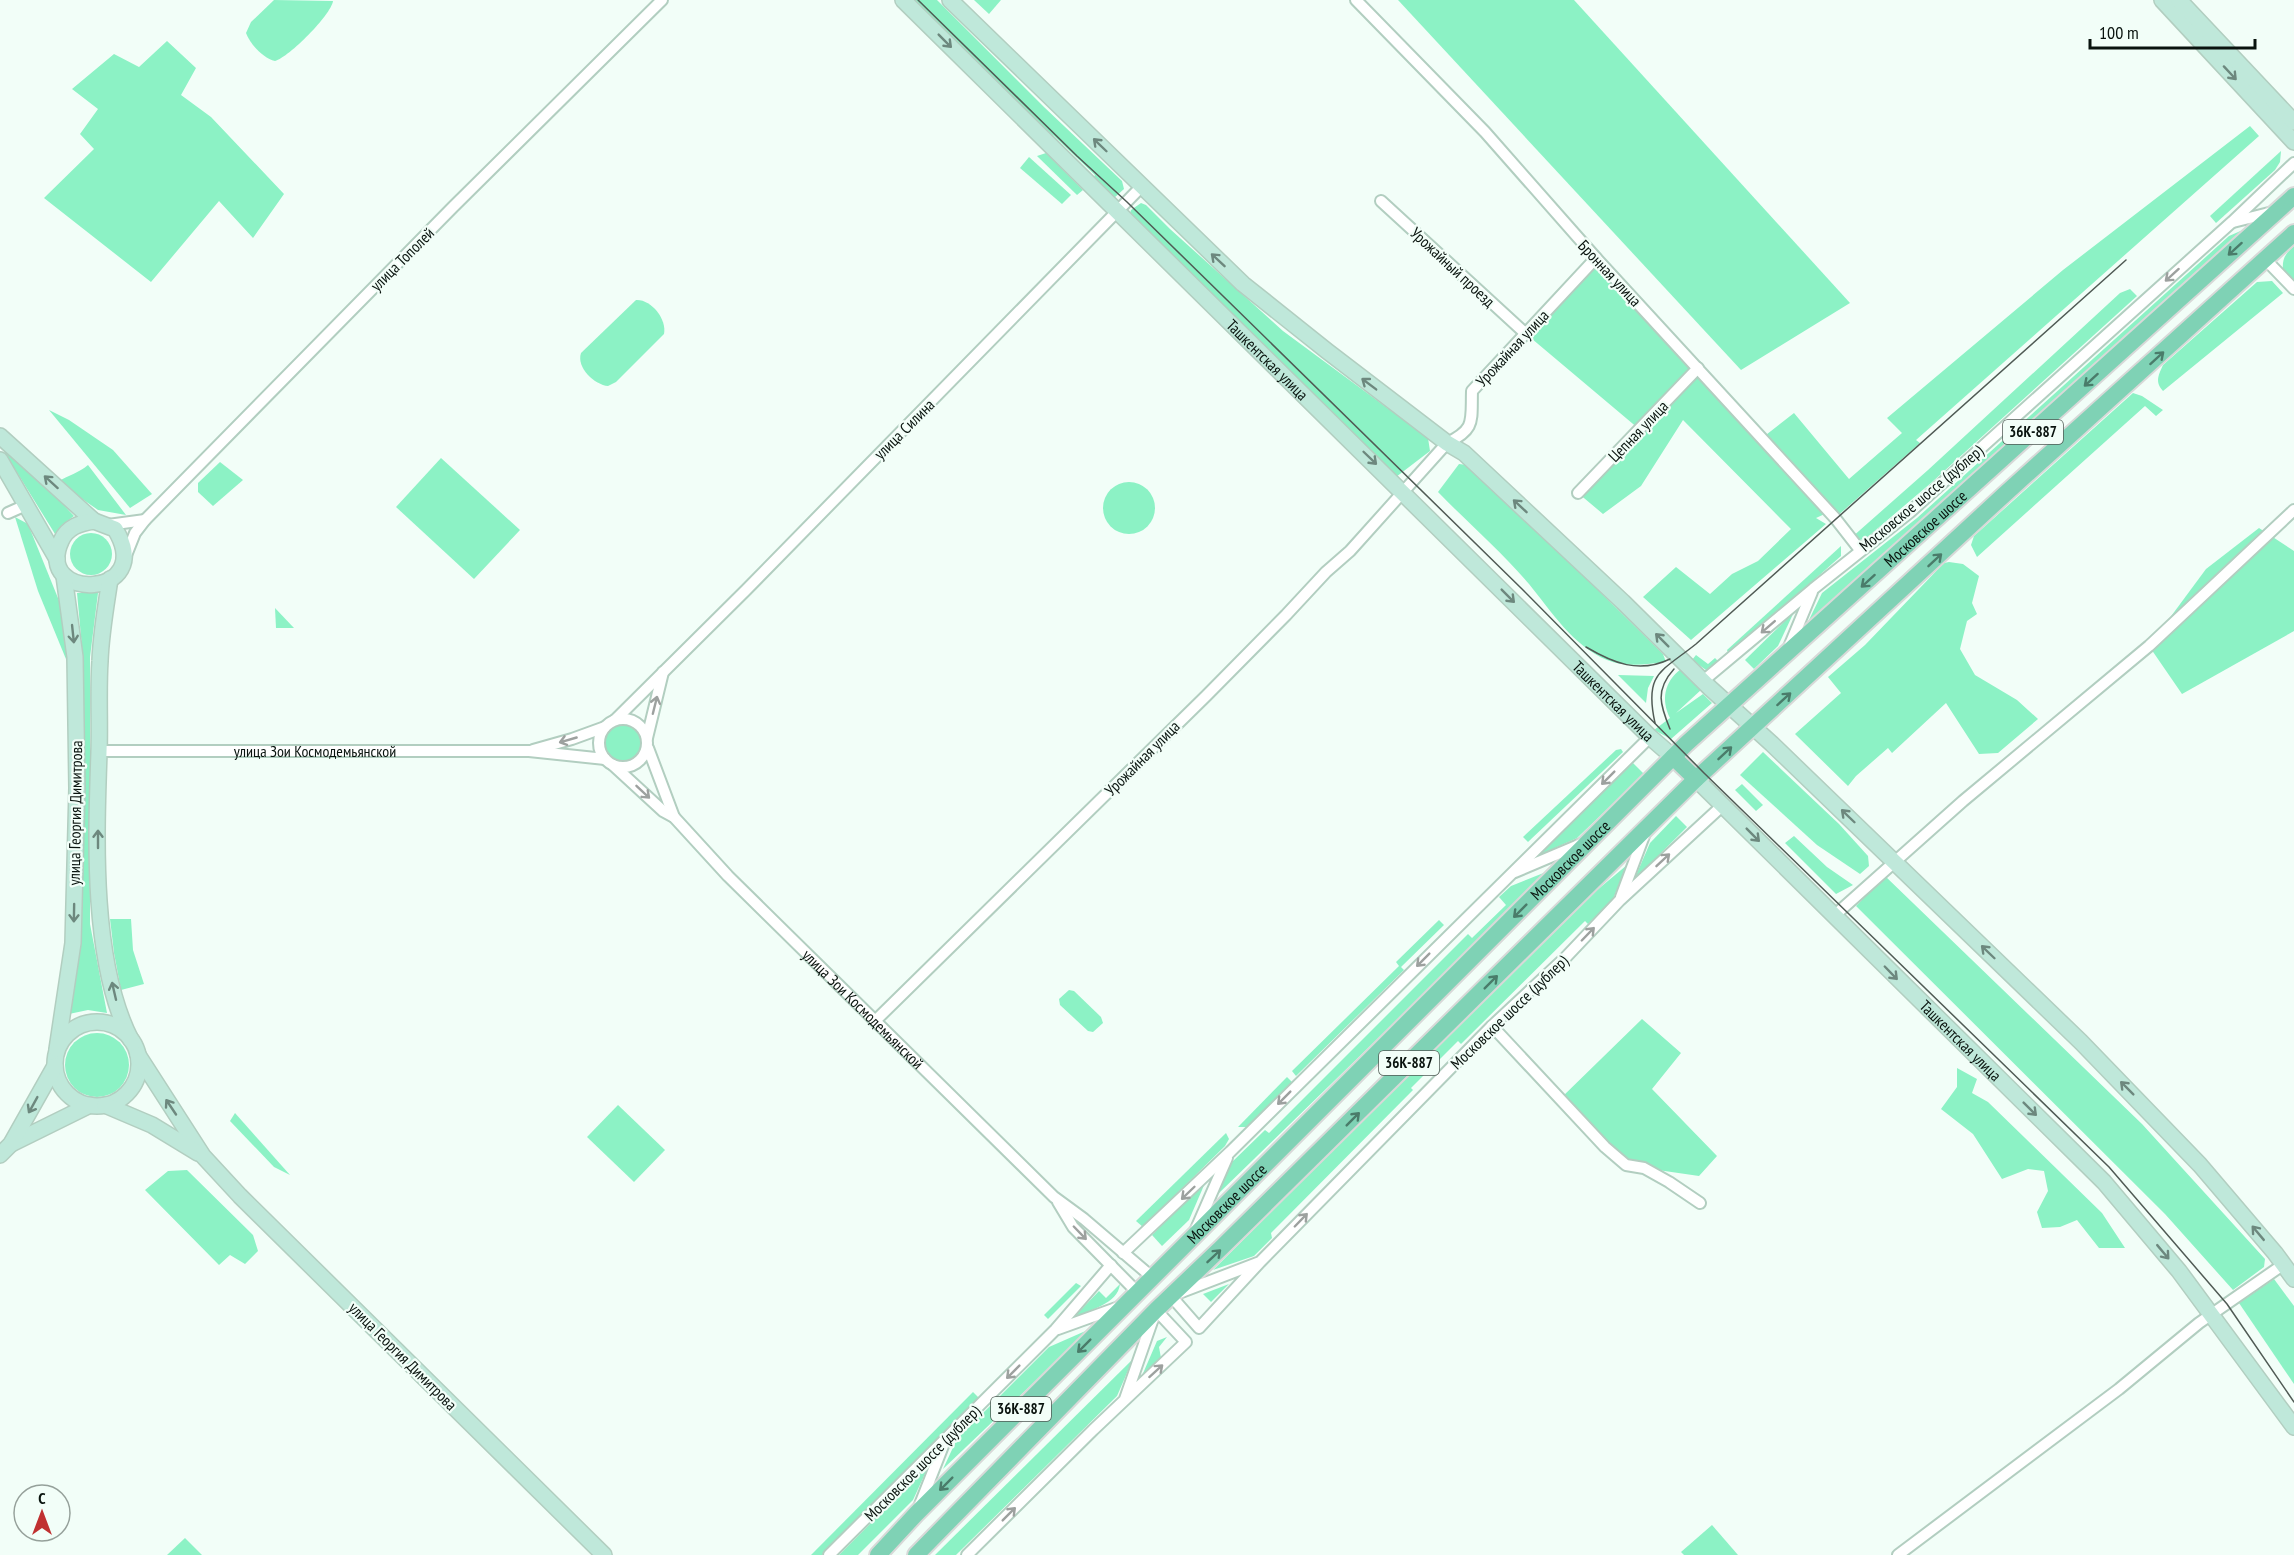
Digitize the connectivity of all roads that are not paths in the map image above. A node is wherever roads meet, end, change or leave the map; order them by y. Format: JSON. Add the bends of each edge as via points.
{"nodes":[{"id":1,"x":662,"y":0,"type":"edge"},
{"id":2,"x":903,"y":0,"type":"edge"},
{"id":3,"x":950,"y":0,"type":"edge"},
{"id":4,"x":1356,"y":0,"type":"edge"},
{"id":5,"x":2162,"y":0,"type":"edge"},
{"id":6,"x":2179,"y":0,"type":"edge"},
{"id":7,"x":2294,"y":122,"type":"edge"},
{"id":8,"x":2294,"y":142,"type":"edge"},
{"id":9,"x":2294,"y":163,"type":"edge"},
{"id":10,"x":1142,"y":186,"type":"junction"},
{"id":11,"x":2294,"y":196,"type":"edge"},
{"id":12,"x":1381,"y":201,"type":"dead end"},
{"id":13,"x":2279,"y":210,"type":"junction"},
{"id":14,"x":1118,"y":212,"type":"junction"},
{"id":15,"x":2232,"y":222,"type":"junction"},
{"id":16,"x":2294,"y":233,"type":"edge"},
{"id":17,"x":1596,"y":258,"type":"junction"},
{"id":18,"x":2265,"y":259,"type":"junction"},
{"id":19,"x":2294,"y":289,"type":"edge"},
{"id":20,"x":1525,"y":333,"type":"junction"},
{"id":21,"x":1698,"y":368,"type":"junction"},
{"id":22,"x":0,"y":436,"type":"edge"},
{"id":23,"x":1447,"y":443,"type":"junction"},
{"id":24,"x":0,"y":460,"type":"edge"},
{"id":25,"x":1404,"y":492,"type":"junction"},
{"id":26,"x":1578,"y":493,"type":"dead end"},
{"id":27,"x":26,"y":505,"type":"junction"},
{"id":28,"x":2294,"y":510,"type":"edge"},
{"id":29,"x":8,"y":513,"type":"dead end"},
{"id":30,"x":145,"y":520,"type":"junction"},
{"id":31,"x":101,"y":523,"type":"junction"},
{"id":32,"x":1860,"y":550,"type":"junction"},
{"id":33,"x":57,"y":559,"type":"junction"},
{"id":34,"x":123,"y":563,"type":"junction"},
{"id":35,"x":64,"y":576,"type":"junction"},
{"id":36,"x":110,"y":579,"type":"junction"},
{"id":37,"x":1813,"y":588,"type":"junction"},
{"id":38,"x":1786,"y":654,"type":"junction"},
{"id":39,"x":663,"y":672,"type":"junction"},
{"id":40,"x":1703,"y":681,"type":"junction"},
{"id":41,"x":1729,"y":705,"type":"junction"},
{"id":42,"x":610,"y":723,"type":"junction"},
{"id":43,"x":1753,"y":727,"type":"junction"},
{"id":44,"x":1650,"y":737,"type":"junction"},
{"id":45,"x":647,"y":743,"type":"junction"},
{"id":46,"x":99,"y":751,"type":"junction"},
{"id":47,"x":530,"y":751,"type":"junction"},
{"id":48,"x":1673,"y":757,"type":"junction"},
{"id":49,"x":609,"y":762,"type":"junction"},
{"id":50,"x":1696,"y":779,"type":"junction"},
{"id":51,"x":1723,"y":805,"type":"junction"},
{"id":52,"x":674,"y":817,"type":"junction"},
{"id":53,"x":1646,"y":829,"type":"junction"},
{"id":54,"x":1591,"y":840,"type":"junction"},
{"id":55,"x":1894,"y":861,"type":"junction"},
{"id":56,"x":1509,"y":875,"type":"junction"},
{"id":57,"x":1620,"y":900,"type":"junction"},
{"id":58,"x":1835,"y":915,"type":"junction"},
{"id":59,"x":876,"y":1020,"type":"junction"},
{"id":60,"x":1492,"y":1026,"type":"junction"},
{"id":61,"x":131,"y":1040,"type":"junction"},
{"id":62,"x":57,"y":1049,"type":"junction"},
{"id":63,"x":138,"y":1054,"type":"junction"},
{"id":64,"x":55,"y":1066,"type":"junction"},
{"id":65,"x":97,"y":1105,"type":"junction"},
{"id":66,"x":5,"y":1149,"type":"edge"},
{"id":67,"x":1230,"y":1152,"type":"junction"},
{"id":68,"x":203,"y":1156,"type":"junction"},
{"id":69,"x":1054,"y":1197,"type":"junction"},
{"id":70,"x":1700,"y":1203,"type":"dead end"},
{"id":71,"x":1193,"y":1238,"type":"junction"},
{"id":72,"x":1123,"y":1253,"type":"junction"},
{"id":73,"x":1260,"y":1262,"type":"junction"},
{"id":74,"x":2284,"y":1264,"type":"junction"},
{"id":75,"x":1112,"y":1265,"type":"junction"},
{"id":76,"x":1153,"y":1278,"type":"junction"},
{"id":77,"x":2294,"y":1279,"type":"edge"},
{"id":78,"x":1171,"y":1296,"type":"junction"},
{"id":79,"x":1132,"y":1299,"type":"junction"},
{"id":80,"x":1156,"y":1310,"type":"junction"},
{"id":81,"x":2211,"y":1314,"type":"junction"},
{"id":82,"x":1199,"y":1328,"type":"joint"},
{"id":83,"x":1054,"y":1330,"type":"junction"},
{"id":84,"x":1125,"y":1399,"type":"junction"},
{"id":85,"x":2294,"y":1427,"type":"edge"},
{"id":86,"x":946,"y":1440,"type":"junction"},
{"id":87,"x":916,"y":1514,"type":"junction"},
{"id":88,"x":604,"y":1555,"type":"edge"},
{"id":89,"x":830,"y":1555,"type":"edge"},
{"id":90,"x":878,"y":1555,"type":"edge"},
{"id":91,"x":916,"y":1555,"type":"edge"},
{"id":92,"x":967,"y":1555,"type":"edge"},
{"id":93,"x":1898,"y":1555,"type":"edge"}],
"edges":[{"from":1,"to":30,"type":"street","name":"улица Тополей"},
{"from":2,"to":14,"type":"main road","name":"Ташкентская улица","one_way":true},
{"from":10,"to":3,"type":"main road","one_way":true},
{"from":4,"to":17,"type":"street","name":"Бронная улица","via":[[1485,132]]},
{"from":5,"to":8,"type":"main road","one_way":true},
{"from":6,"to":7,"type":"main road"},
{"from":9,"to":15,"type":"street","name":"Московское шоссе (дублер)"},
{"from":10,"to":14,"type":"street","name":"улица Силина"},
{"from":23,"to":10,"type":"main road","one_way":true,"via":[[1243,284]]},
{"from":11,"to":13,"type":"main road","name":"Московское шоссе","number":"36К-887"},
{"from":12,"to":20,"type":"street","name":"Урожайный проезд"},
{"from":13,"to":15,"type":"street"},
{"from":13,"to":38,"type":"main road","name":"Московское шоссе","number":"36К-887","one_way":true},
{"from":14,"to":25,"type":"main road","name":"Ташкентская улица","one_way":true},
{"from":14,"to":39,"type":"street","name":"улица Силина"},
{"from":15,"to":32,"type":"street","name":"Московское шоссе (дублер)","one_way":true,"via":[[1910,512]]},
{"from":16,"to":18,"type":"main road","name":"Московское шоссе","number":"36К-887"},
{"from":17,"to":20,"type":"street","name":"Урожайная улица"},
{"from":17,"to":21,"type":"street","name":"Бронная улица"},
{"from":18,"to":19,"type":"street"},
{"from":43,"to":18,"type":"main road","name":"Московское шоссе","number":"36К-887","one_way":true},
{"from":20,"to":23,"type":"street","name":"Урожайная улица","via":[[1472,391],[1471,421],[1464,435]]},
{"from":21,"to":26,"type":"street","name":"Цепная улица"},
{"from":21,"to":32,"type":"street","name":"Бронная улица"},
{"from":31,"to":22,"type":"main road","one_way":true},
{"from":23,"to":25,"type":"street","name":"Урожайная улица"},
{"from":40,"to":23,"type":"main road","one_way":true,"via":[[1464,453]]},
{"from":24,"to":27,"type":"main road"},
{"from":25,"to":44,"type":"main road","name":"Ташкентская улица","one_way":true},
{"from":25,"to":59,"type":"street","name":"Урожайная улица","via":[[1206,696]]},
{"from":27,"to":29,"type":"street"},
{"from":27,"to":33,"type":"main road"},
{"from":28,"to":55,"type":"street","via":[[2149,646]]},
{"from":30,"to":31,"type":"street"},
{"from":30,"to":34,"type":"street","name":"улица Тополей"},
{"from":31,"to":33,"type":"main road","via":[[82,522],[71,528],[63,536]]},
{"from":31,"to":34,"type":"main road","via":[[115,529],[122,542]]},
{"from":32,"to":37,"type":"street","name":"Московское шоссе (дублер)"},
{"from":33,"to":35,"type":"main road"},
{"from":34,"to":36,"type":"main road"},
{"from":35,"to":36,"type":"main road","via":[[90,586]]},
{"from":35,"to":62,"type":"main road","name":"улица Георгия Димитрова","one_way":true,"via":[[75,657],[77,780],[74,943]]},
{"from":36,"to":46,"type":"main road","name":"улица Георгия Димитрова","via":[[99,662]]},
{"from":37,"to":38,"type":"street"},
{"from":37,"to":40,"type":"street","name":"Московское шоссе (дублер)","one_way":true},
{"from":38,"to":41,"type":"main road","name":"Московское шоссе","number":"36К-887"},
{"from":39,"to":42,"type":"street","name":"улица Силина"},
{"from":45,"to":39,"type":"street","one_way":true},
{"from":40,"to":41,"type":"main road"},
{"from":41,"to":43,"type":"main road"},
{"from":41,"to":48,"type":"main road","name":"Московское шоссе","number":"36К-887"},
{"from":42,"to":45,"type":"street","via":[[626,719],[637,723]]},
{"from":42,"to":47,"type":"street","name":"улица Зои Космодемьянской","one_way":true},
{"from":42,"to":49,"type":"street","via":[[600,736],[600,749]]},
{"from":50,"to":43,"type":"main road","name":"Московское шоссе","number":"36К-887","one_way":true},
{"from":55,"to":43,"type":"main road","one_way":true},
{"from":44,"to":48,"type":"main road","name":"Ташкентская улица"},
{"from":44,"to":56,"type":"street","one_way":true},
{"from":45,"to":49,"type":"street","via":[[636,763],[626,766]]},
{"from":45,"to":52,"type":"street","name":"улица Зои Космодемьянской"},
{"from":46,"to":47,"type":"street","name":"улица Зои Космодемьянской"},
{"from":61,"to":46,"type":"main road","name":"улица Георгия Димитрова","one_way":true,"via":[[119,1012],[103,939],[97,873]]},
{"from":47,"to":49,"type":"street","name":"улица Зои Космодемьянской"},
{"from":48,"to":50,"type":"main road","name":"Ташкентская улица"},
{"from":48,"to":54,"type":"main road","name":"Московское шоссе","number":"36К-887"},
{"from":49,"to":52,"type":"street","name":"улица Зои Космодемьянской","one_way":true},
{"from":50,"to":51,"type":"main road","name":"Ташкентская улица"},
{"from":50,"to":53,"type":"main road","name":"Московское шоссе","number":"36К-887"},
{"from":57,"to":51,"type":"street","name":"Московское шоссе (дублер)","one_way":true},
{"from":51,"to":58,"type":"main road","name":"Ташкентская улица","one_way":true},
{"from":52,"to":59,"type":"street","name":"улица Зои Космодемьянской","via":[[728,876]]},
{"from":53,"to":57,"type":"street"},
{"from":78,"to":53,"type":"main road","name":"Московское шоссе","number":"36К-887","one_way":true},
{"from":54,"to":56,"type":"street"},
{"from":54,"to":71,"type":"main road","name":"Московское шоссе","number":"36К-887","one_way":true},
{"from":55,"to":58,"type":"street"},
{"from":74,"to":55,"type":"main road","one_way":true,"via":[[2154,1116]]},
{"from":56,"to":67,"type":"street","one_way":true},
{"from":60,"to":57,"type":"street","name":"Московское шоссе (дублер)","one_way":true},
{"from":58,"to":81,"type":"main road","name":"Ташкентская улица","one_way":true,"via":[[2104,1182]]},
{"from":59,"to":69,"type":"street","name":"улица Зои Космодемьянской"},
{"from":60,"to":70,"type":"street","via":[[1626,1165],[1644,1168]]},
{"from":73,"to":60,"type":"street","name":"Московское шоссе (дублер)","one_way":true},
{"from":61,"to":62,"type":"main road","via":[[111,1025],[89,1024],[69,1033]]},
{"from":61,"to":63,"type":"main road"},
{"from":62,"to":64,"type":"main road"},
{"from":63,"to":65,"type":"main road","via":[[138,1076],[132,1087],[120,1099]]},
{"from":68,"to":63,"type":"main road","name":"улица Георгия Димитрова","one_way":true},
{"from":64,"to":65,"type":"main road","via":[[66,1092],[76,1100]]},
{"from":64,"to":66,"type":"main road","one_way":true},
{"from":65,"to":66,"type":"main road"},
{"from":65,"to":68,"type":"main road","name":"улица Георгия Димитрова","via":[[152,1125]]},
{"from":67,"to":71,"type":"street"},
{"from":67,"to":72,"type":"street","one_way":true},
{"from":68,"to":88,"type":"main road","name":"улица Георгия Димитрова"},
{"from":69,"to":72,"type":"street","name":"улица Зои Космодемьянской"},
{"from":69,"to":75,"type":"street","name":"улица Зои Космодемьянской","one_way":true,"via":[[1073,1227]]},
{"from":71,"to":76,"type":"main road","name":"Московское шоссе","number":"36К-887"},
{"from":72,"to":76,"type":"street","name":"улица Зои Космодемьянской"},
{"from":73,"to":78,"type":"street"},
{"from":73,"to":82,"type":"street","name":"Московское шоссе (дублер)"},
{"from":74,"to":77,"type":"main road"},
{"from":74,"to":81,"type":"street"},
{"from":75,"to":79,"type":"street","name":"улица Зои Космодемьянской"},
{"from":75,"to":83,"type":"street","name":"Московское шоссе (дублер)"},
{"from":76,"to":78,"type":"main road","name":"улица Зои Космодемьянской"},
{"from":76,"to":79,"type":"main road","name":"Московское шоссе","number":"36К-887"},
{"from":78,"to":80,"type":"main road","name":"Московское шоссе","number":"36К-887"},
{"from":78,"to":82,"type":"street","name":"улица Зои Космодемьянской"},
{"from":79,"to":80,"type":"main road","name":"улица Зои Космодемьянской"},
{"from":79,"to":83,"type":"street"},
{"from":79,"to":87,"type":"main road","name":"Московское шоссе","number":"36К-887","one_way":true},
{"from":80,"to":84,"type":"street"},
{"from":84,"to":80,"type":"street","name":"улица Зои Космодемьянской","one_way":true,"via":[[1186,1342]]},
{"from":80,"to":91,"type":"main road","name":"Московское шоссе","number":"36К-887"},
{"from":81,"to":85,"type":"main road","name":"Ташкентская улица"},
{"from":81,"to":93,"type":"street","via":[[2120,1389]]},
{"from":83,"to":86,"type":"street","name":"Московское шоссе (дублер)","one_way":true},
{"from":92,"to":84,"type":"street","one_way":true},
{"from":86,"to":87,"type":"street"},
{"from":86,"to":89,"type":"street","name":"Московское шоссе (дублер)"},
{"from":87,"to":90,"type":"main road","name":"Московское шоссе","number":"36К-887"}]}
